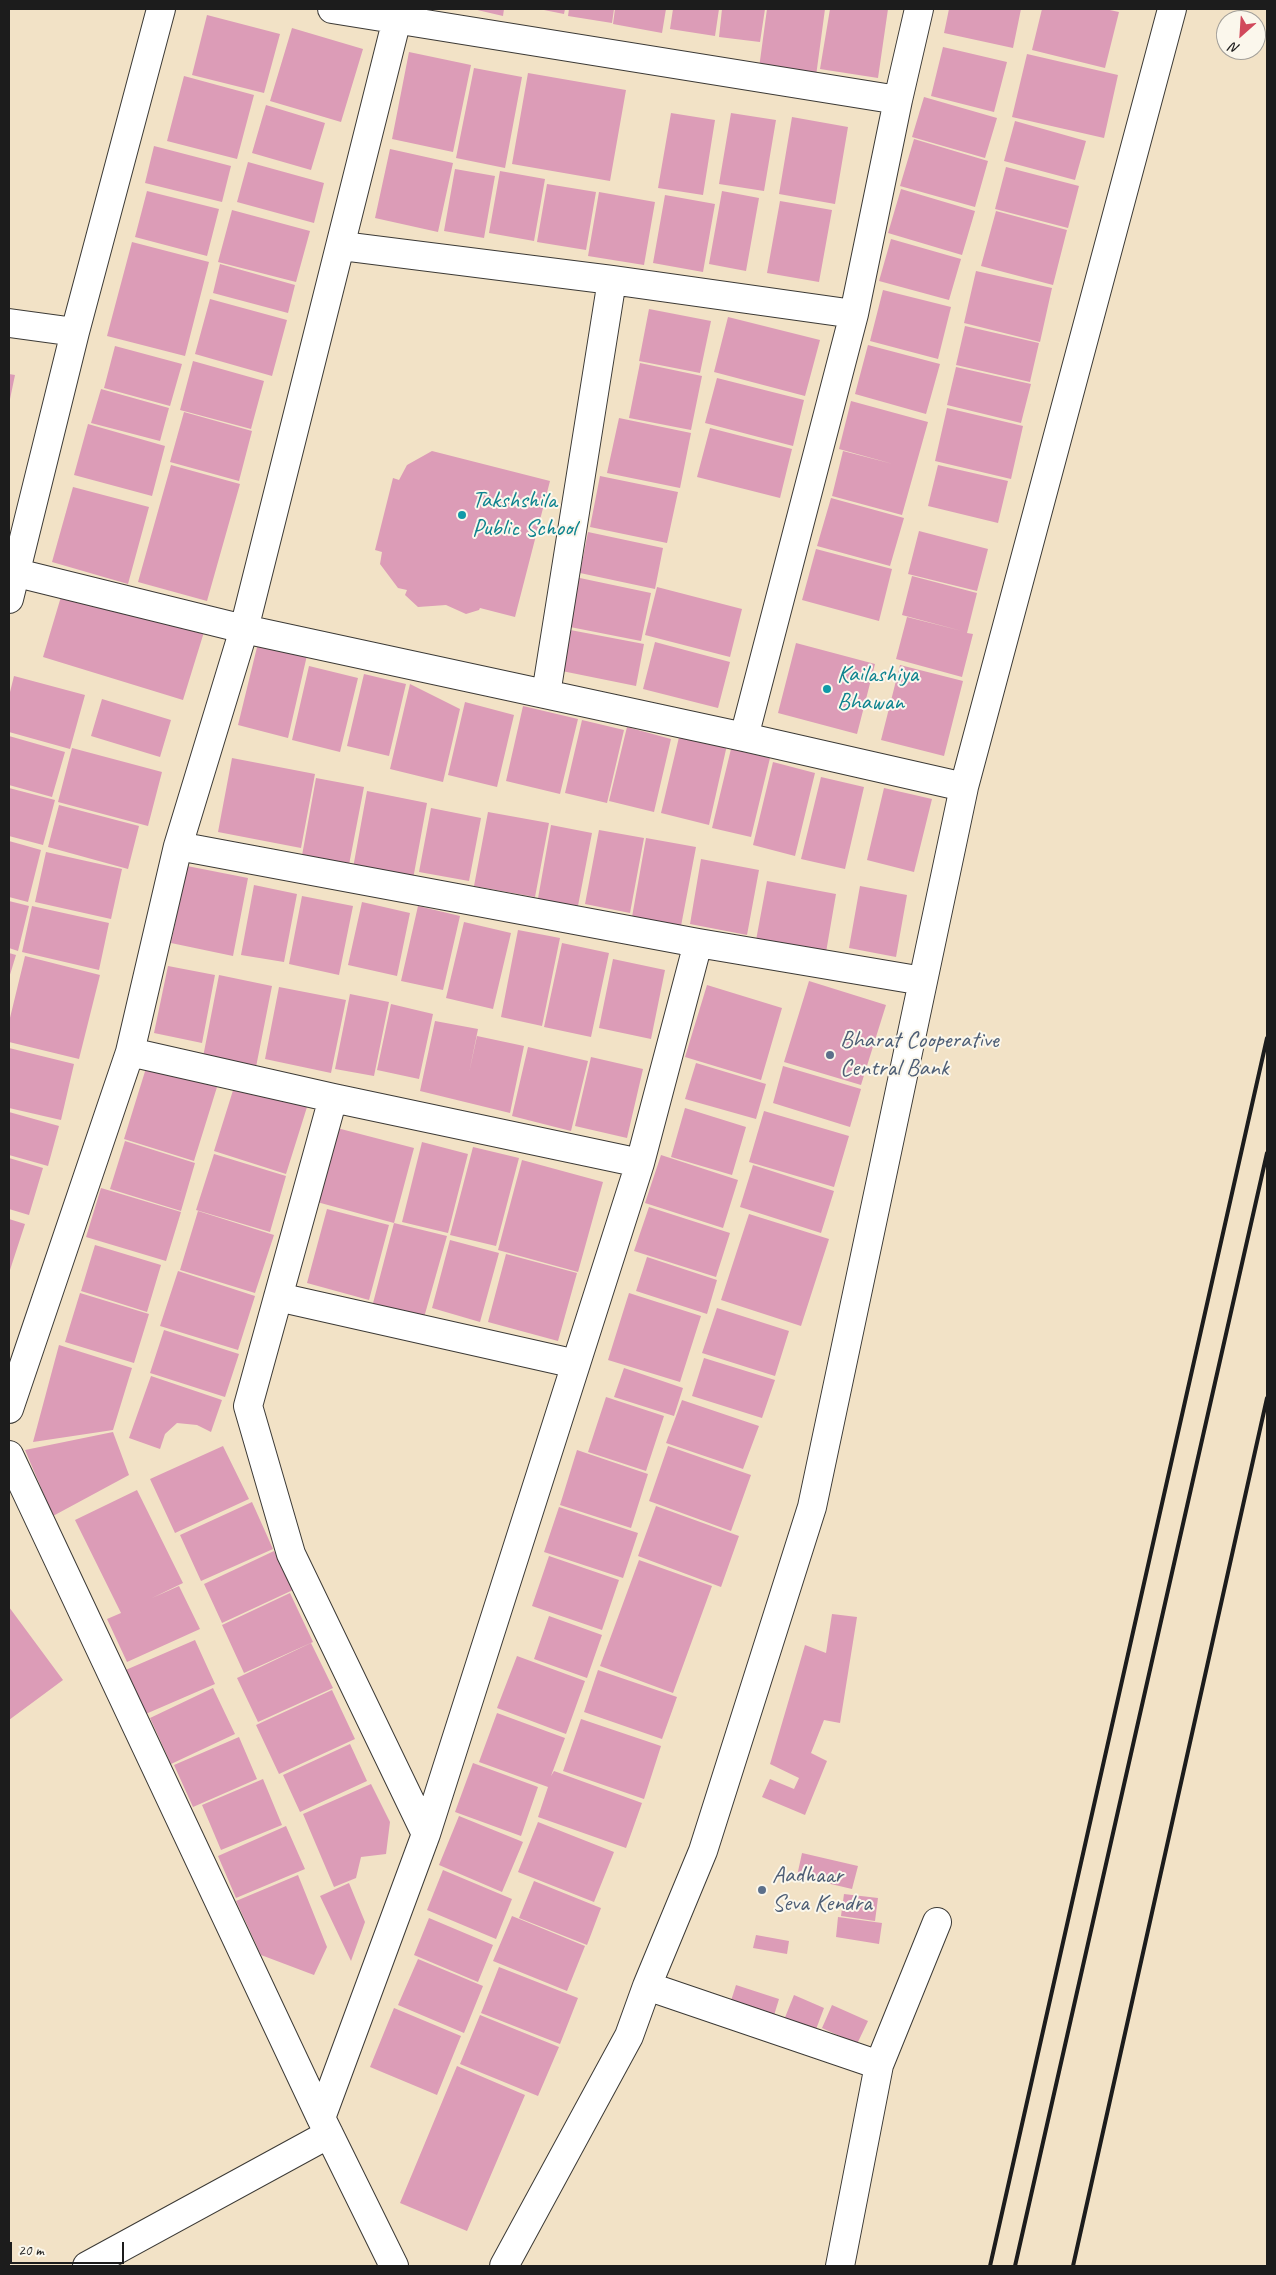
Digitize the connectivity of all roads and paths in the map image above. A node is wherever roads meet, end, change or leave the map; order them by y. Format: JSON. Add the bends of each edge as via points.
{"nodes":[{"id":1,"x":161,"y":9,"type":"edge"},
{"id":2,"x":332,"y":9,"type":"edge"},
{"id":3,"x":919,"y":9,"type":"edge"},
{"id":4,"x":1172,"y":9,"type":"edge"},
{"id":5,"x":397,"y":19,"type":"junction"},
{"id":6,"x":898,"y":100,"type":"junction"},
{"id":7,"x":342,"y":246,"type":"junction"},
{"id":8,"x":612,"y":280,"type":"junction"},
{"id":9,"x":854,"y":314,"type":"junction"},
{"id":10,"x":9,"y":323,"type":"edge"},
{"id":11,"x":75,"y":332,"type":"junction"},
{"id":12,"x":13,"y":571,"type":"edge"},
{"id":13,"x":9,"y":599,"type":"edge"},
{"id":14,"x":244,"y":629,"type":"junction"},
{"id":15,"x":546,"y":694,"type":"junction"},
{"id":16,"x":744,"y":737,"type":"junction"},
{"id":17,"x":964,"y":787,"type":"junction"},
{"id":18,"x":178,"y":846,"type":"junction"},
{"id":19,"x":698,"y":943,"type":"junction"},
{"id":20,"x":923,"y":981,"type":"junction"},
{"id":21,"x":130,"y":1052,"type":"junction"},
{"id":22,"x":333,"y":1098,"type":"junction"},
{"id":23,"x":640,"y":1163,"type":"junction"},
{"id":24,"x":278,"y":1297,"type":"junction"},
{"id":25,"x":576,"y":1364,"type":"junction"},
{"id":26,"x":9,"y":1409,"type":"edge"},
{"id":27,"x":9,"y":1454,"type":"edge"},
{"id":28,"x":426,"y":1834,"type":"junction"},
{"id":29,"x":936,"y":1922,"type":"dead end"},
{"id":30,"x":646,"y":1986,"type":"junction"},
{"id":31,"x":879,"y":2065,"type":"junction"},
{"id":32,"x":325,"y":2126,"type":"junction"},
{"id":33,"x":87,"y":2266,"type":"edge"},
{"id":34,"x":394,"y":2266,"type":"edge"},
{"id":35,"x":504,"y":2266,"type":"edge"},
{"id":36,"x":840,"y":2266,"type":"edge"}],
"edges":[{"from":1,"to":11,"type":"street"},
{"from":2,"to":5,"type":"street"},
{"from":3,"to":6,"type":"street"},
{"from":4,"to":17,"type":"street"},
{"from":5,"to":6,"type":"street"},
{"from":5,"to":7,"type":"street"},
{"from":6,"to":9,"type":"street"},
{"from":7,"to":8,"type":"street"},
{"from":7,"to":14,"type":"street"},
{"from":8,"to":9,"type":"street"},
{"from":8,"to":15,"type":"street"},
{"from":9,"to":16,"type":"street"},
{"from":10,"to":11,"type":"street"},
{"from":11,"to":12,"type":"street"},
{"from":12,"to":13,"type":"street"},
{"from":12,"to":14,"type":"street"},
{"from":14,"to":15,"type":"street"},
{"from":14,"to":18,"type":"street"},
{"from":15,"to":16,"type":"street"},
{"from":16,"to":17,"type":"street"},
{"from":17,"to":20,"type":"street"},
{"from":18,"to":19,"type":"street"},
{"from":18,"to":21,"type":"street"},
{"from":19,"to":20,"type":"street"},
{"from":19,"to":23,"type":"street"},
{"from":20,"to":30,"type":"street","via":[[812,1507],[703,1852]]},
{"from":21,"to":22,"type":"street"},
{"from":21,"to":26,"type":"street"},
{"from":22,"to":23,"type":"street"},
{"from":22,"to":24,"type":"street"},
{"from":23,"to":25,"type":"street"},
{"from":24,"to":25,"type":"street"},
{"from":24,"to":28,"type":"street","via":[[248,1406],[291,1554]]},
{"from":25,"to":28,"type":"street"},
{"from":27,"to":32,"type":"street"},
{"from":28,"to":32,"type":"street"},
{"from":29,"to":31,"type":"street"},
{"from":30,"to":31,"type":"street"},
{"from":30,"to":35,"type":"street","via":[[629,2036]]},
{"from":31,"to":36,"type":"street"},
{"from":32,"to":33,"type":"street"},
{"from":32,"to":34,"type":"street"}]}
